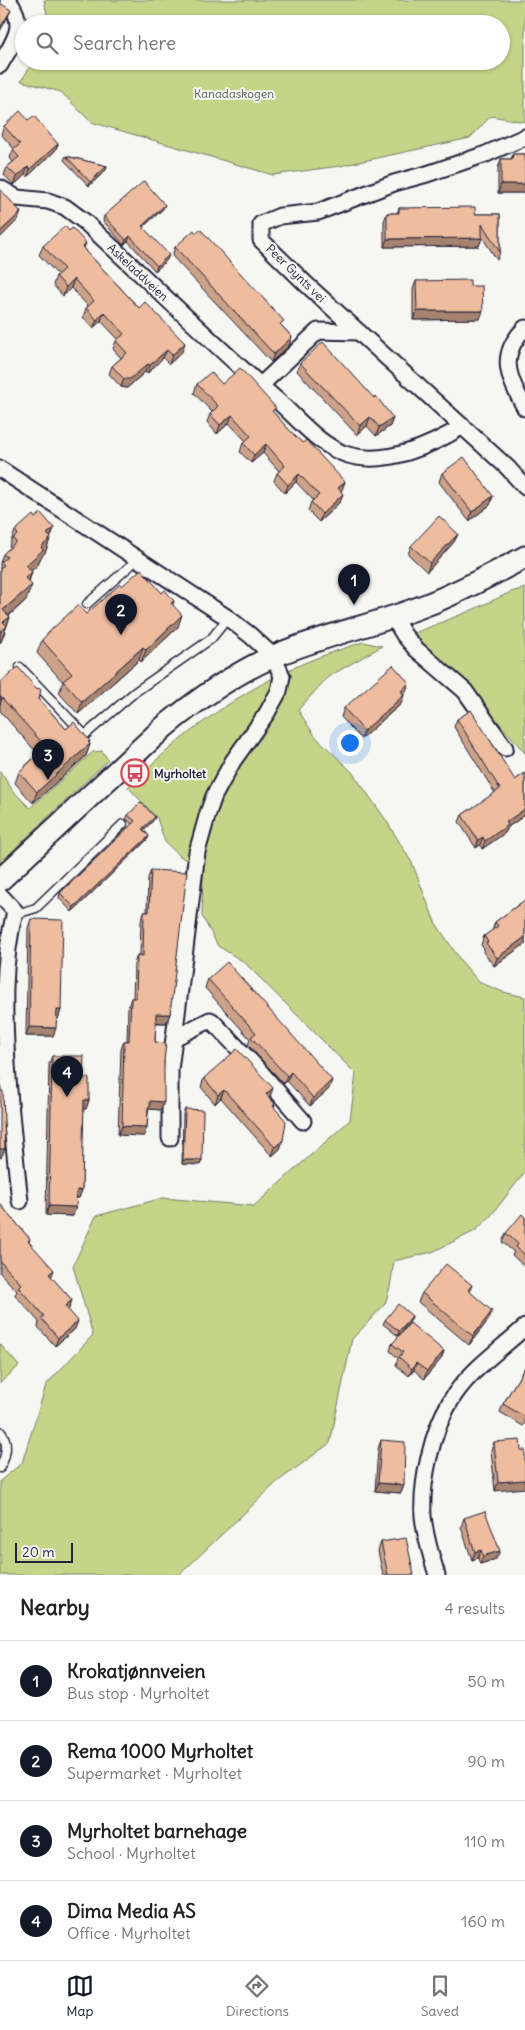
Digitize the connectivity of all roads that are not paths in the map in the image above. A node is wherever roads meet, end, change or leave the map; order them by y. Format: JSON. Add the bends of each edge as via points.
{"nodes":[{"id":1,"x":8,"y":0,"type":"edge"},
{"id":2,"x":17,"y":15,"type":"edge"},
{"id":3,"x":15,"y":39,"type":"edge"},
{"id":4,"x":0,"y":65,"type":"edge"},
{"id":5,"x":525,"y":137,"type":"edge"},
{"id":6,"x":0,"y":188,"type":"edge"},
{"id":7,"x":525,"y":328,"type":"edge"},
{"id":8,"x":359,"y":332,"type":"junction"},
{"id":9,"x":260,"y":386,"type":"junction"},
{"id":10,"x":525,"y":408,"type":"edge"},
{"id":11,"x":463,"y":426,"type":"junction"},
{"id":12,"x":0,"y":470,"type":"edge"},
{"id":13,"x":525,"y":487,"type":"edge"},
{"id":14,"x":525,"y":557,"type":"edge"},
{"id":15,"x":139,"y":558,"type":"junction"},
{"id":16,"x":87,"y":604,"type":"dead end"},
{"id":17,"x":393,"y":617,"type":"junction"},
{"id":18,"x":228,"y":618,"type":"junction"},
{"id":19,"x":273,"y":656,"type":"junction"},
{"id":20,"x":20,"y":667,"type":"edge"},
{"id":21,"x":505,"y":748,"type":"dead end"},
{"id":22,"x":123,"y":824,"type":"dead end"},
{"id":23,"x":0,"y":880,"type":"edge"},
{"id":24,"x":0,"y":895,"type":"edge"},
{"id":25,"x":15,"y":911,"type":"junction"},
{"id":26,"x":176,"y":1037,"type":"junction"},
{"id":27,"x":303,"y":1121,"type":"dead end"},
{"id":28,"x":170,"y":1138,"type":"dead end"},
{"id":29,"x":20,"y":1201,"type":"dead end"},
{"id":30,"x":525,"y":1327,"type":"edge"},
{"id":31,"x":0,"y":1432,"type":"edge"},
{"id":32,"x":0,"y":1468,"type":"edge"},
{"id":33,"x":437,"y":1575,"type":"edge"}],
"edges":[{"from":1,"to":2,"type":"street"},
{"from":3,"to":4,"type":"street"},
{"from":5,"to":8,"type":"street","name":"Peer Gynts vei","via":[[486,154],[394,183],[318,212],[280,216],[261,224],[261,240]]},
{"from":6,"to":9,"type":"street","name":"Askeladdveien","via":[[17,198],[48,201],[65,207],[84,221]]},
{"from":7,"to":10,"type":"street","via":[[514,339],[507,359],[513,385]]},
{"from":8,"to":9,"type":"street","via":[[318,331]]},
{"from":8,"to":11,"type":"street","name":"Peer Gynts vei"},
{"from":9,"to":11,"type":"street","name":"Askeladdveien","via":[[330,446],[361,458],[411,451]]},
{"from":11,"to":13,"type":"street","name":"Peer Gynts vei"},
{"from":12,"to":15,"type":"street"},
{"from":14,"to":17,"type":"main road","via":[[460,591]]},
{"from":15,"to":16,"type":"lane"},
{"from":15,"to":18,"type":"street"},
{"from":17,"to":19,"type":"main road"},
{"from":17,"to":21,"type":"street","via":[[416,649],[465,691]]},
{"from":18,"to":19,"type":"street"},
{"from":18,"to":20,"type":"lane","via":[[212,639],[135,692],[85,735]]},
{"from":19,"to":23,"type":"main road","via":[[242,672],[185,710]]},
{"from":19,"to":26,"type":"street","via":[[282,676],[279,691],[214,796],[197,852]]},
{"from":22,"to":25,"type":"lane","via":[[36,908]]},
{"from":24,"to":25,"type":"street"},
{"from":25,"to":29,"type":"street","via":[[6,960],[4,1002]]},
{"from":26,"to":27,"type":"street","via":[[212,1021]]},
{"from":26,"to":28,"type":"street","via":[[170,1070]]},
{"from":30,"to":33,"type":"street","via":[[468,1378],[450,1401],[437,1429],[427,1469],[423,1515],[428,1548]]},
{"from":31,"to":32,"type":"lane","via":[[7,1448]]}]}
